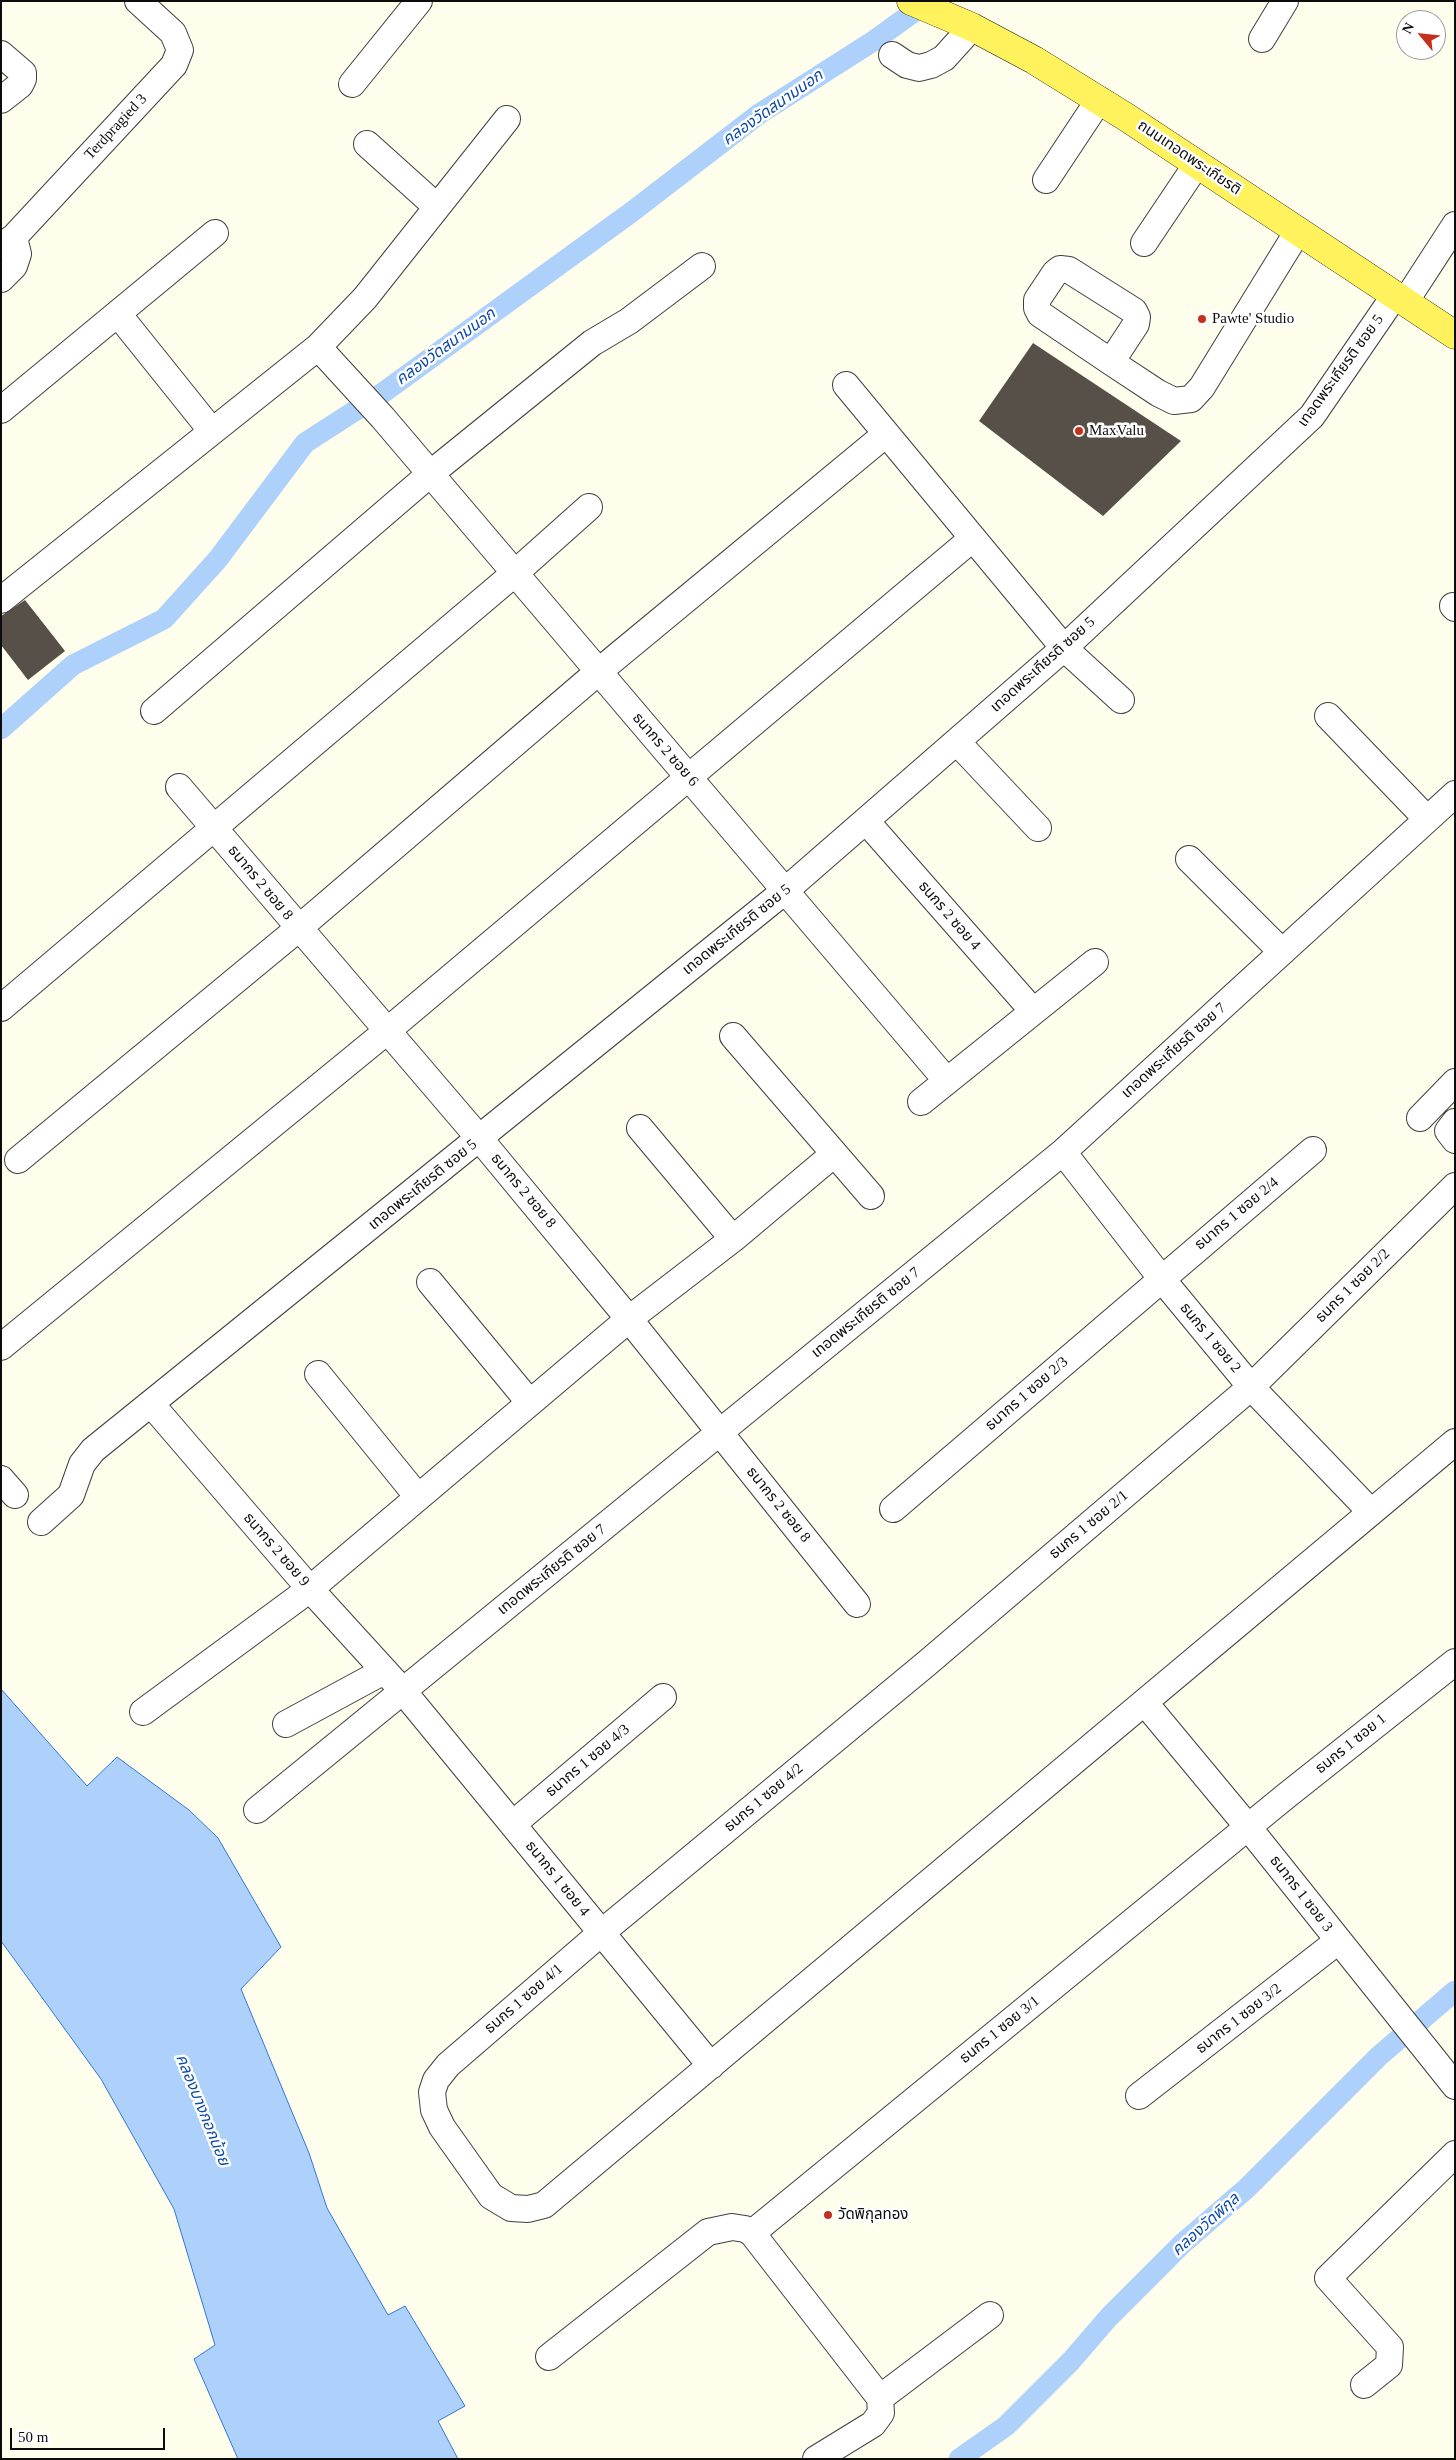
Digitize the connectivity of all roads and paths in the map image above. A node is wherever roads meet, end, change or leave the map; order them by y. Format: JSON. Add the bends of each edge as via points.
{"nodes":[{"id":1,"x":138,"y":1,"type":"edge"},
{"id":2,"x":419,"y":1,"type":"edge"},
{"id":3,"x":1285,"y":1,"type":"edge"},
{"id":4,"x":920,"y":5,"type":"edge"},
{"id":5,"x":972,"y":27,"type":"junction"},
{"id":6,"x":1262,"y":39,"type":"dead end"},
{"id":7,"x":1,"y":54,"type":"edge"},
{"id":8,"x":892,"y":55,"type":"dead end"},
{"id":9,"x":352,"y":84,"type":"dead end"},
{"id":10,"x":1,"y":100,"type":"edge"},
{"id":11,"x":1099,"y":100,"type":"junction"},
{"id":12,"x":507,"y":119,"type":"dead end"},
{"id":13,"x":367,"y":144,"type":"dead end"},
{"id":14,"x":1197,"y":164,"type":"junction"},
{"id":15,"x":1046,"y":180,"type":"dead end"},
{"id":16,"x":437,"y":207,"type":"junction"},
{"id":17,"x":1455,"y":225,"type":"edge"},
{"id":18,"x":1298,"y":231,"type":"junction"},
{"id":19,"x":215,"y":233,"type":"dead end"},
{"id":20,"x":8,"y":241,"type":"edge"},
{"id":21,"x":1144,"y":243,"type":"dead end"},
{"id":22,"x":702,"y":266,"type":"dead end"},
{"id":23,"x":1,"y":279,"type":"edge"},
{"id":24,"x":1400,"y":298,"type":"junction"},
{"id":25,"x":118,"y":314,"type":"junction"},
{"id":26,"x":1455,"y":335,"type":"edge"},
{"id":27,"x":318,"y":347,"type":"junction"},
{"id":28,"x":1111,"y":362,"type":"dead end"},
{"id":29,"x":846,"y":385,"type":"dead end"},
{"id":30,"x":1,"y":410,"type":"edge"},
{"id":31,"x":211,"y":430,"type":"junction"},
{"id":32,"x":886,"y":434,"type":"junction"},
{"id":33,"x":430,"y":474,"type":"junction"},
{"id":34,"x":589,"y":507,"type":"dead end"},
{"id":35,"x":973,"y":538,"type":"junction"},
{"id":36,"x":514,"y":573,"type":"junction"},
{"id":37,"x":1,"y":600,"type":"edge"},
{"id":38,"x":1064,"y":648,"type":"junction"},
{"id":39,"x":598,"y":672,"type":"junction"},
{"id":40,"x":1121,"y":700,"type":"dead end"},
{"id":41,"x":154,"y":711,"type":"dead end"},
{"id":42,"x":1328,"y":716,"type":"dead end"},
{"id":43,"x":957,"y":742,"type":"junction"},
{"id":44,"x":688,"y":777,"type":"junction"},
{"id":45,"x":179,"y":787,"type":"dead end"},
{"id":46,"x":1455,"y":794,"type":"edge"},
{"id":47,"x":1427,"y":820,"type":"junction"},
{"id":48,"x":866,"y":821,"type":"junction"},
{"id":49,"x":213,"y":828,"type":"junction"},
{"id":50,"x":1038,"y":828,"type":"dead end"},
{"id":51,"x":1189,"y":859,"type":"dead end"},
{"id":52,"x":786,"y":890,"type":"junction"},
{"id":53,"x":299,"y":928,"type":"junction"},
{"id":54,"x":1282,"y":952,"type":"junction"},
{"id":55,"x":1095,"y":962,"type":"dead end"},
{"id":56,"x":1,"y":1008,"type":"edge"},
{"id":57,"x":1033,"y":1011,"type":"junction"},
{"id":58,"x":387,"y":1031,"type":"junction"},
{"id":59,"x":733,"y":1036,"type":"dead end"},
{"id":60,"x":947,"y":1081,"type":"junction"},
{"id":61,"x":1455,"y":1082,"type":"edge"},
{"id":62,"x":921,"y":1102,"type":"dead end"},
{"id":63,"x":1420,"y":1118,"type":"dead end"},
{"id":64,"x":1455,"y":1122,"type":"edge"},
{"id":65,"x":640,"y":1128,"type":"dead end"},
{"id":66,"x":480,"y":1139,"type":"junction"},
{"id":67,"x":1455,"y":1140,"type":"edge"},
{"id":68,"x":1313,"y":1150,"type":"dead end"},
{"id":69,"x":1063,"y":1152,"type":"junction"},
{"id":70,"x":834,"y":1154,"type":"junction"},
{"id":71,"x":18,"y":1160,"type":"dead end"},
{"id":72,"x":1455,"y":1186,"type":"edge"},
{"id":73,"x":871,"y":1196,"type":"dead end"},
{"id":74,"x":733,"y":1238,"type":"junction"},
{"id":75,"x":1161,"y":1278,"type":"junction"},
{"id":76,"x":430,"y":1282,"type":"dead end"},
{"id":77,"x":629,"y":1319,"type":"junction"},
{"id":78,"x":1,"y":1347,"type":"edge"},
{"id":79,"x":318,"y":1374,"type":"dead end"},
{"id":80,"x":1251,"y":1387,"type":"junction"},
{"id":81,"x":530,"y":1403,"type":"junction"},
{"id":82,"x":152,"y":1405,"type":"junction"},
{"id":83,"x":721,"y":1434,"type":"junction"},
{"id":84,"x":1455,"y":1442,"type":"edge"},
{"id":85,"x":418,"y":1497,"type":"junction"},
{"id":86,"x":893,"y":1509,"type":"dead end"},
{"id":87,"x":1371,"y":1512,"type":"junction"},
{"id":88,"x":41,"y":1522,"type":"dead end"},
{"id":89,"x":310,"y":1589,"type":"junction"},
{"id":90,"x":857,"y":1604,"type":"dead end"},
{"id":91,"x":1455,"y":1662,"type":"edge"},
{"id":92,"x":926,"y":1664,"type":"joint"},
{"id":93,"x":384,"y":1671,"type":"junction"},
{"id":94,"x":403,"y":1691,"type":"junction"},
{"id":95,"x":664,"y":1697,"type":"dead end"},
{"id":96,"x":1146,"y":1703,"type":"junction"},
{"id":97,"x":143,"y":1712,"type":"dead end"},
{"id":98,"x":286,"y":1724,"type":"dead end"},
{"id":99,"x":257,"y":1810,"type":"dead end"},
{"id":100,"x":513,"y":1824,"type":"junction"},
{"id":101,"x":1248,"y":1827,"type":"junction"},
{"id":102,"x":601,"y":1933,"type":"junction"},
{"id":103,"x":1338,"y":1941,"type":"junction"},
{"id":104,"x":711,"y":2066,"type":"junction"},
{"id":105,"x":1455,"y":2086,"type":"edge"},
{"id":106,"x":1139,"y":2096,"type":"dead end"},
{"id":107,"x":1455,"y":2154,"type":"edge"},
{"id":108,"x":752,"y":2233,"type":"junction"},
{"id":109,"x":990,"y":2315,"type":"dead end"},
{"id":110,"x":548,"y":2357,"type":"dead end"},
{"id":111,"x":1364,"y":2385,"type":"dead end"},
{"id":112,"x":880,"y":2398,"type":"junction"},
{"id":113,"x":816,"y":2459,"type":"edge"}],
"edges":[{"from":1,"to":20,"type":"street","name":"Terdpragied 3","via":[[173,33],[180,50],[174,65]]},
{"from":2,"to":9,"type":"street"},
{"from":3,"to":6,"type":"street"},
{"from":4,"to":5,"type":"main road","name":"ถนนเทอดพระเกียรติ"},
{"from":5,"to":8,"type":"street","via":[[944,58],[930,65],[919,68],[907,65]]},
{"from":5,"to":11,"type":"main road","name":"ถนนเทอดพระเกียรติ"},
{"from":7,"to":10,"type":"street","via":[[23,73],[23,78],[20,85]]},
{"from":11,"to":14,"type":"main road","name":"ถนนเทอดพระเกียรติ"},
{"from":11,"to":15,"type":"street"},
{"from":12,"to":16,"type":"street"},
{"from":13,"to":16,"type":"street"},
{"from":14,"to":18,"type":"main road","name":"ถนนเทอดพระเกียรติ"},
{"from":14,"to":21,"type":"street"},
{"from":16,"to":27,"type":"street","via":[[365,298]]},
{"from":17,"to":24,"type":"street","name":"เทอดพระเกียรติ ซอย 5"},
{"from":18,"to":24,"type":"main road","name":"ถนนเทอดพระเกียรติ"},
{"from":18,"to":28,"type":"street","via":[[1202,387],[1191,399],[1174,401]]},
{"from":19,"to":25,"type":"street"},
{"from":20,"to":23,"type":"street","via":[[18,254],[14,266]]},
{"from":22,"to":33,"type":"street","via":[[629,321],[592,343]]},
{"from":24,"to":26,"type":"main road","name":"ถนนเทอดพระเกียรติ"},
{"from":24,"to":38,"type":"street","name":"เทอดพระเกียรติ ซอย 5","via":[[1312,416]]},
{"from":25,"to":30,"type":"street"},
{"from":25,"to":31,"type":"street"},
{"from":27,"to":31,"type":"street"},
{"from":27,"to":33,"type":"street","name":"ธนากร 2 ซอย 6"},
{"from":29,"to":32,"type":"street"},
{"from":31,"to":37,"type":"street"},
{"from":32,"to":35,"type":"street"},
{"from":32,"to":39,"type":"street"},
{"from":33,"to":36,"type":"street","name":"ธนากร 2 ซอย 6"},
{"from":33,"to":41,"type":"street"},
{"from":34,"to":36,"type":"street"},
{"from":35,"to":38,"type":"street"},
{"from":35,"to":44,"type":"street"},
{"from":36,"to":39,"type":"street","name":"ธนากร 2 ซอย 6"},
{"from":36,"to":49,"type":"street"},
{"from":38,"to":40,"type":"street"},
{"from":38,"to":43,"type":"street","name":"เทอดพระเกียรติ ซอย 5"},
{"from":39,"to":44,"type":"street","name":"ธนากร 2 ซอย 6"},
{"from":39,"to":53,"type":"street"},
{"from":42,"to":47,"type":"street"},
{"from":43,"to":48,"type":"street","name":"เทอดพระเกียรติ ซอย 5"},
{"from":43,"to":50,"type":"street"},
{"from":44,"to":52,"type":"street","name":"ธนากร 2 ซอย 6"},
{"from":44,"to":58,"type":"street"},
{"from":45,"to":49,"type":"street","name":"ธนากร 2 ซอย 8"},
{"from":46,"to":47,"type":"street","name":"เทอดพระเกียรติ ซอย 7"},
{"from":47,"to":54,"type":"street","name":"เทอดพระเกียรติ ซอย 7"},
{"from":48,"to":52,"type":"street","name":"เทอดพระเกียรติ ซอย 5"},
{"from":48,"to":57,"type":"street","name":"ธนกร 2 ซอย 4"},
{"from":49,"to":53,"type":"street","name":"ธนากร 2 ซอย 8"},
{"from":49,"to":56,"type":"street"},
{"from":51,"to":54,"type":"street"},
{"from":52,"to":60,"type":"street","name":"ธนากร 2 ซอย 6"},
{"from":52,"to":66,"type":"street","name":"เทอดพระเกียรติ ซอย 5"},
{"from":53,"to":58,"type":"street","name":"ธนากร 2 ซอย 8"},
{"from":53,"to":71,"type":"street"},
{"from":54,"to":69,"type":"street","name":"เทอดพระเกียรติ ซอย 7"},
{"from":55,"to":57,"type":"street"},
{"from":57,"to":60,"type":"street"},
{"from":58,"to":66,"type":"street","name":"ธนากร 2 ซอย 8"},
{"from":58,"to":78,"type":"street"},
{"from":59,"to":70,"type":"street"},
{"from":60,"to":62,"type":"street"},
{"from":61,"to":63,"type":"street"},
{"from":64,"to":67,"type":"street","via":[[1448,1131]]},
{"from":65,"to":74,"type":"street"},
{"from":66,"to":77,"type":"street","name":"ธนากร 2 ซอย 8"},
{"from":66,"to":82,"type":"street","name":"เทอดพระเกียรติ ซอย 5"},
{"from":68,"to":75,"type":"street","name":"ธนากร 1 ซอย 2/4"},
{"from":69,"to":75,"type":"street","name":"ธนกร 1 ซอย 2"},
{"from":69,"to":83,"type":"street","name":"เทอดพระเกียรติ ซอย 7"},
{"from":70,"to":73,"type":"street"},
{"from":70,"to":74,"type":"street"},
{"from":72,"to":80,"type":"street","name":"ธนกร 1 ซอย 2/2"},
{"from":74,"to":77,"type":"street"},
{"from":75,"to":80,"type":"street","name":"ธนกร 1 ซอย 2"},
{"from":75,"to":86,"type":"street","name":"ธนากร 1 ซอย 2/3"},
{"from":76,"to":81,"type":"street"},
{"from":77,"to":81,"type":"street"},
{"from":77,"to":83,"type":"street","name":"ธนากร 2 ซอย 8"},
{"from":79,"to":85,"type":"street"},
{"from":80,"to":87,"type":"street","name":"ธนกร 1 ซอย 2"},
{"from":80,"to":92,"type":"street","name":"ธนกร 1 ซอย 2/1"},
{"from":81,"to":85,"type":"street"},
{"from":82,"to":88,"type":"street","name":"เทอดพระเกียรติ ซอย 5","via":[[93,1450],[82,1464],[71,1495]]},
{"from":82,"to":89,"type":"street","name":"ธนากร 2 ซอย 9"},
{"from":83,"to":90,"type":"street","name":"ธนากร 2 ซอย 8"},
{"from":83,"to":94,"type":"street","name":"เทอดพระเกียรติ ซอย 7"},
{"from":84,"to":87,"type":"street","name":"ธนกร 1 ซอย 4/1"},
{"from":85,"to":89,"type":"street"},
{"from":87,"to":96,"type":"street","name":"ธนกร 1 ซอย 4/1"},
{"from":89,"to":93,"type":"street","name":"ธนากร 2 ซอย 9"},
{"from":89,"to":97,"type":"street"},
{"from":91,"to":101,"type":"street","name":"ธนกร 1 ซอย 1"},
{"from":92,"to":102,"type":"street","name":"ธนกร 1 ซอย 4/2"},
{"from":93,"to":94,"type":"street","name":"ธนากร 2 ซอย 9"},
{"from":93,"to":98,"type":"street"},
{"from":94,"to":99,"type":"street","name":"เทอดพระเกียรติ ซอย 7"},
{"from":94,"to":100,"type":"street","name":"ธนากร 1 ซอย 4"},
{"from":95,"to":100,"type":"street","name":"ธนากร 1 ซอย 4/3"},
{"from":96,"to":101,"type":"street","name":"ธนากร 1 ซอย 3"},
{"from":96,"to":104,"type":"street","name":"ธนกร 1 ซอย 4/1","via":[[918,1890]]},
{"from":100,"to":102,"type":"street","name":"ธนากร 1 ซอย 4"},
{"from":101,"to":103,"type":"street","name":"ธนากร 1 ซอย 3"},
{"from":101,"to":108,"type":"street","name":"ธนกร 1 ซอย 3/1"},
{"from":102,"to":104,"type":"street","name":"ธนากร 1 ซอย 4"},
{"from":102,"to":104,"type":"street","name":"ธนกร 1 ซอย 4/1","via":[[448,2064],[436,2080],[432,2092],[434,2110],[442,2127],[491,2196],[511,2208],[528,2210],[544,2205]]},
{"from":103,"to":105,"type":"street","name":"ธนากร 1 ซอย 3"},
{"from":103,"to":106,"type":"street","name":"ธนากร 1 ซอย 3/2"},
{"from":107,"to":111,"type":"street","via":[[1328,2278],[1390,2348],[1389,2365]]},
{"from":108,"to":110,"type":"street","via":[[732,2227],[708,2232]]},
{"from":108,"to":112,"type":"street"},
{"from":109,"to":112,"type":"street"},
{"from":112,"to":113,"type":"street","via":[[882,2413],[873,2424]]}]}
